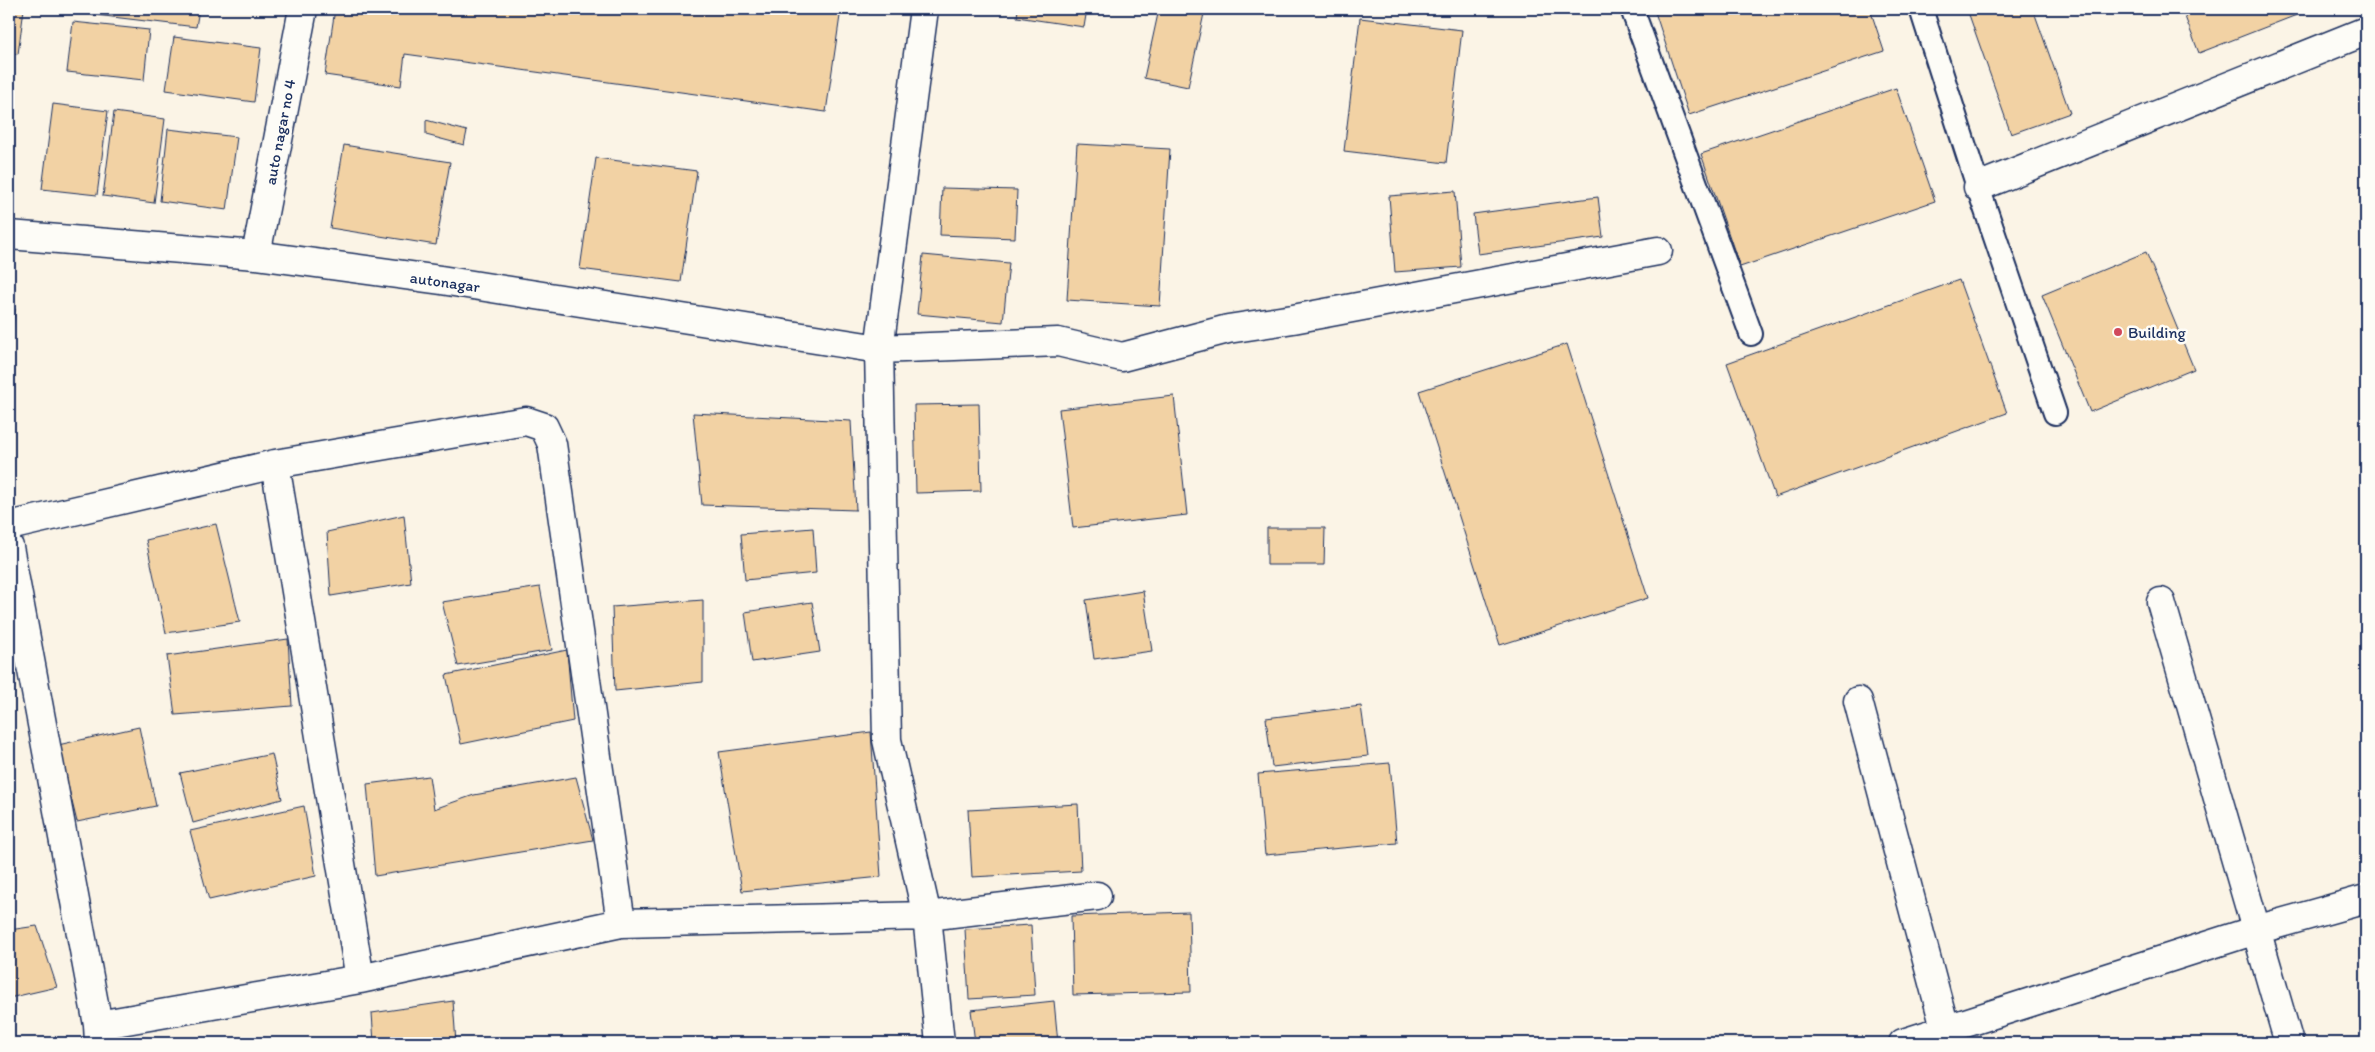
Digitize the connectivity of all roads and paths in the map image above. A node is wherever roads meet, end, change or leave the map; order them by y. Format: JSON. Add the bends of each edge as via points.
{"nodes":[{"id":1,"x":303,"y":9,"type":"edge"},
{"id":2,"x":924,"y":9,"type":"edge"},
{"id":3,"x":1632,"y":9,"type":"edge"},
{"id":4,"x":1921,"y":9,"type":"edge"},
{"id":5,"x":2366,"y":31,"type":"edge"},
{"id":6,"x":1978,"y":187,"type":"junction"},
{"id":7,"x":9,"y":235,"type":"edge"},
{"id":8,"x":1658,"y":251,"type":"dead end"},
{"id":9,"x":256,"y":255,"type":"junction"},
{"id":10,"x":1751,"y":334,"type":"dead end"},
{"id":11,"x":879,"y":349,"type":"junction"},
{"id":12,"x":2055,"y":413,"type":"dead end"},
{"id":13,"x":275,"y":464,"type":"junction"},
{"id":14,"x":9,"y":526,"type":"edge"},
{"id":15,"x":9,"y":547,"type":"edge"},
{"id":16,"x":2161,"y":602,"type":"dead end"},
{"id":17,"x":1858,"y":701,"type":"dead end"},
{"id":18,"x":1097,"y":896,"type":"dead end"},
{"id":19,"x":2366,"y":899,"type":"edge"},
{"id":20,"x":927,"y":916,"type":"junction"},
{"id":21,"x":621,"y":923,"type":"junction"},
{"id":22,"x":2256,"y":930,"type":"junction"},
{"id":23,"x":360,"y":979,"type":"junction"},
{"id":24,"x":99,"y":1034,"type":"edge"},
{"id":25,"x":1947,"y":1036,"type":"edge"},
{"id":26,"x":940,"y":1043,"type":"edge"},
{"id":27,"x":1903,"y":1043,"type":"edge"},
{"id":28,"x":2289,"y":1043,"type":"edge"}],
"edges":[{"from":1,"to":9,"type":"street","name":"auto nagar no 4"},
{"from":2,"to":11,"type":"street"},
{"from":3,"to":10,"type":"lane"},
{"from":4,"to":6,"type":"lane"},
{"from":5,"to":6,"type":"street"},
{"from":6,"to":12,"type":"lane"},
{"from":7,"to":9,"type":"street","name":"autonagar"},
{"from":8,"to":11,"type":"street","name":"autonagar","via":[[1293,319],[1228,328],[1122,357],[1058,342]]},
{"from":9,"to":11,"type":"street","name":"autonagar","via":[[441,280]]},
{"from":11,"to":20,"type":"street","via":[[887,740]]},
{"from":13,"to":14,"type":"street"},
{"from":13,"to":21,"type":"street","via":[[526,421],[544,427],[552,444]]},
{"from":13,"to":23,"type":"street"},
{"from":15,"to":24,"type":"street"},
{"from":16,"to":22,"type":"street"},
{"from":17,"to":25,"type":"street"},
{"from":18,"to":20,"type":"street"},
{"from":19,"to":22,"type":"street"},
{"from":20,"to":21,"type":"street"},
{"from":20,"to":26,"type":"street"},
{"from":21,"to":23,"type":"street"},
{"from":22,"to":25,"type":"street"},
{"from":22,"to":28,"type":"street"},
{"from":23,"to":24,"type":"street"},
{"from":25,"to":27,"type":"street"}]}
